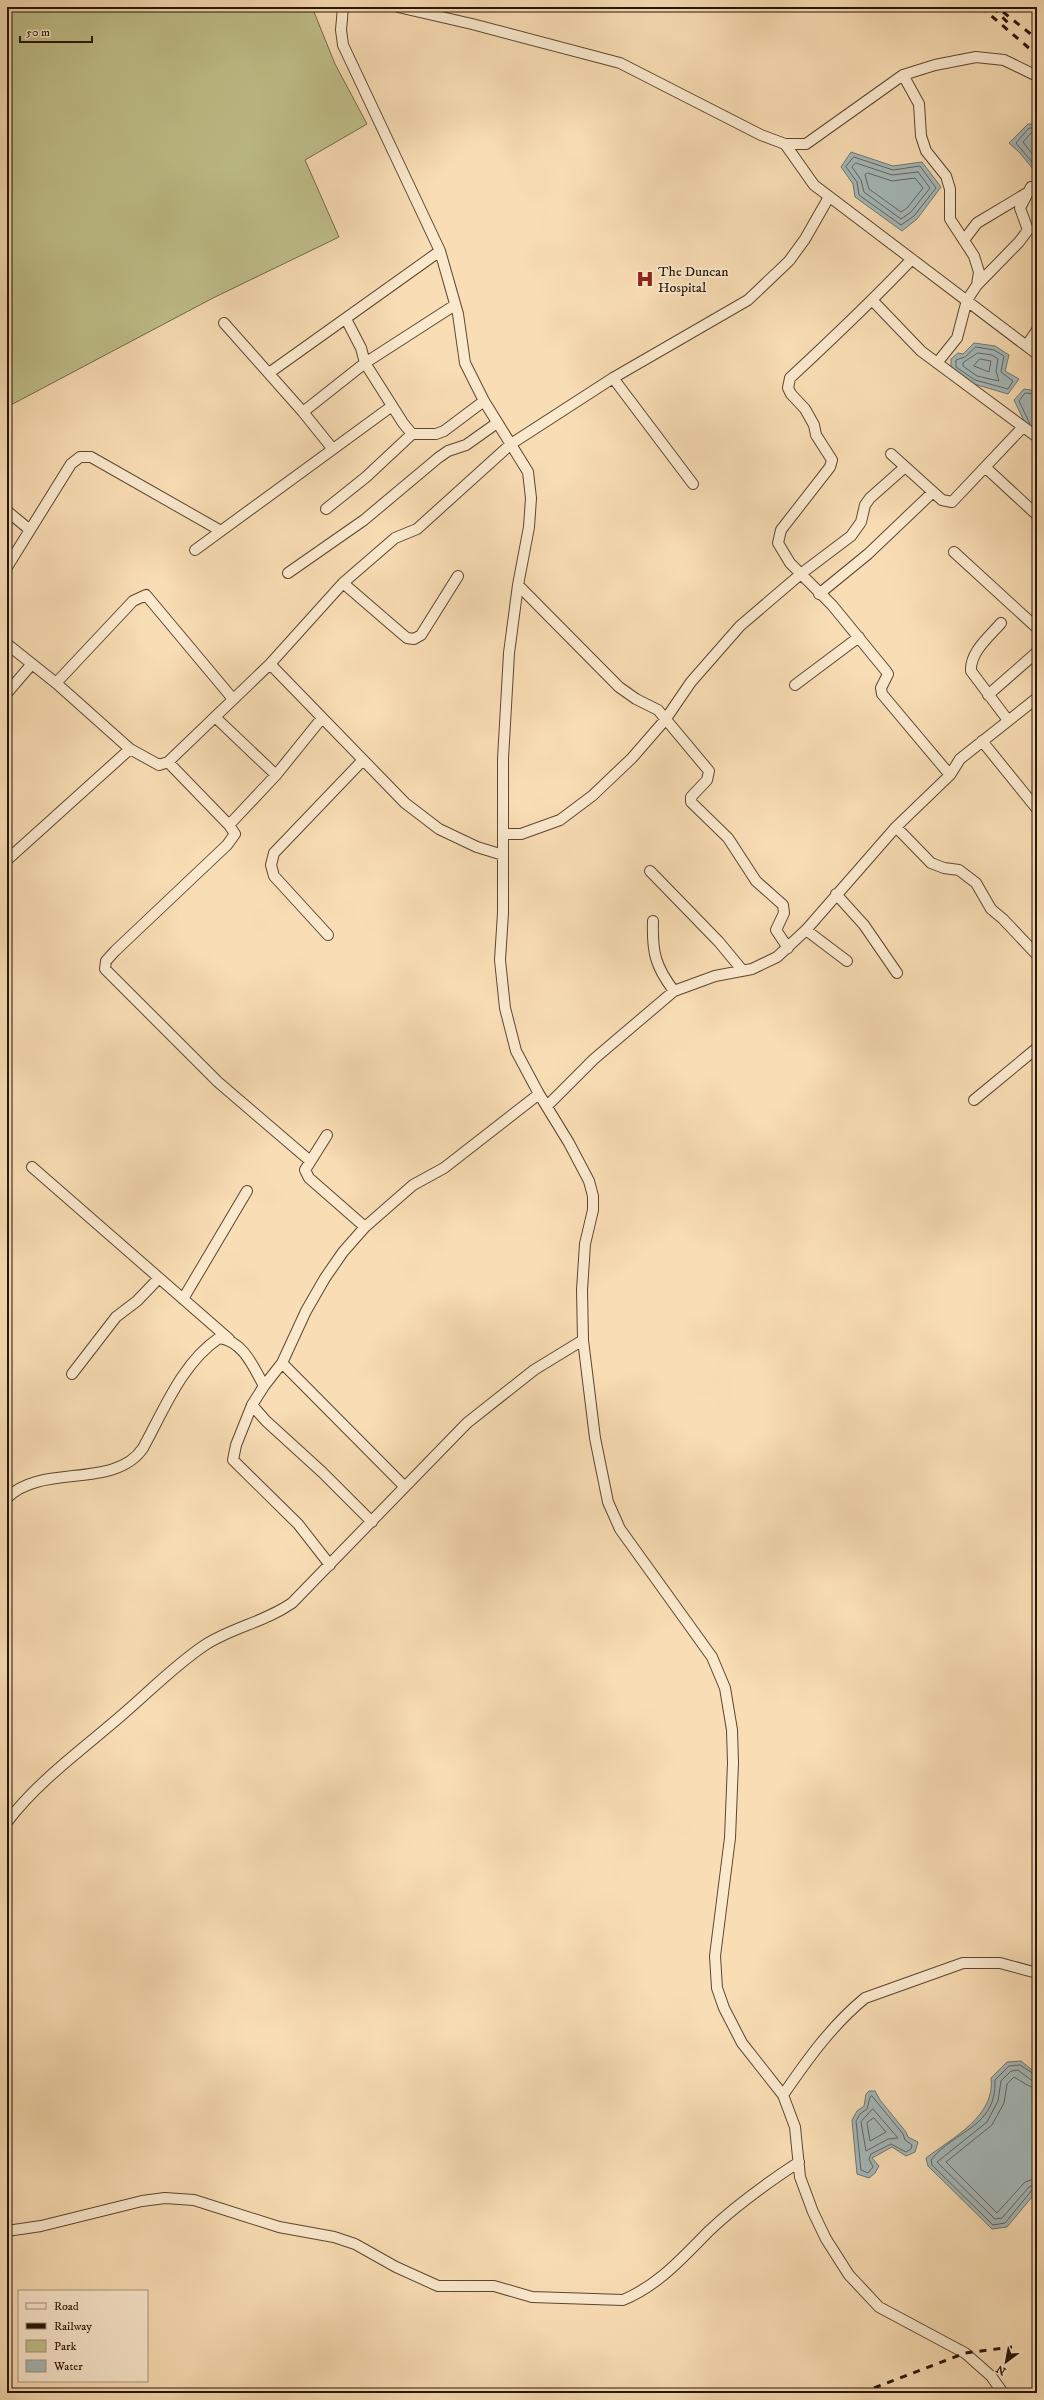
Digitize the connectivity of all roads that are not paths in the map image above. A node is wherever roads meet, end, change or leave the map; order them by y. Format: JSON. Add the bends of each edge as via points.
{"nodes":[{"id":1,"x":344,"y":7,"type":"edge"},
{"id":2,"x":398,"y":7,"type":"edge"},
{"id":3,"x":903,"y":75,"type":"junction"},
{"id":4,"x":1037,"y":76,"type":"edge"},
{"id":5,"x":785,"y":144,"type":"junction"},
{"id":6,"x":829,"y":197,"type":"junction"},
{"id":7,"x":964,"y":240,"type":"junction"},
{"id":8,"x":440,"y":250,"type":"junction"},
{"id":9,"x":912,"y":259,"type":"junction"},
{"id":10,"x":977,"y":284,"type":"junction"},
{"id":11,"x":967,"y":300,"type":"junction"},
{"id":12,"x":873,"y":301,"type":"junction"},
{"id":13,"x":455,"y":305,"type":"junction"},
{"id":14,"x":346,"y":319,"type":"junction"},
{"id":15,"x":224,"y":323,"type":"dead end"},
{"id":16,"x":1037,"y":330,"type":"edge"},
{"id":17,"x":1027,"y":345,"type":"junction"},
{"id":18,"x":1037,"y":354,"type":"edge"},
{"id":19,"x":365,"y":363,"type":"junction"},
{"id":20,"x":937,"y":363,"type":"junction"},
{"id":21,"x":269,"y":373,"type":"junction"},
{"id":22,"x":613,"y":378,"type":"junction"},
{"id":23,"x":484,"y":401,"type":"junction"},
{"id":24,"x":392,"y":406,"type":"junction"},
{"id":25,"x":303,"y":412,"type":"junction"},
{"id":26,"x":497,"y":423,"type":"junction"},
{"id":27,"x":1023,"y":427,"type":"junction"},
{"id":28,"x":412,"y":434,"type":"junction"},
{"id":29,"x":1037,"y":437,"type":"edge"},
{"id":30,"x":511,"y":444,"type":"junction"},
{"id":31,"x":332,"y":448,"type":"junction"},
{"id":32,"x":891,"y":454,"type":"dead end"},
{"id":33,"x":905,"y":466,"type":"junction"},
{"id":34,"x":985,"y":467,"type":"junction"},
{"id":35,"x":693,"y":484,"type":"dead end"},
{"id":36,"x":933,"y":492,"type":"junction"},
{"id":37,"x":326,"y":509,"type":"dead end"},
{"id":38,"x":7,"y":511,"type":"edge"},
{"id":39,"x":1037,"y":515,"type":"edge"},
{"id":40,"x":30,"y":530,"type":"junction"},
{"id":41,"x":221,"y":530,"type":"junction"},
{"id":42,"x":195,"y":550,"type":"dead end"},
{"id":43,"x":954,"y":552,"type":"dead end"},
{"id":44,"x":7,"y":567,"type":"edge"},
{"id":45,"x":288,"y":573,"type":"dead end"},
{"id":46,"x":802,"y":573,"type":"junction"},
{"id":47,"x":458,"y":576,"type":"dead end"},
{"id":48,"x":343,"y":584,"type":"junction"},
{"id":49,"x":518,"y":585,"type":"junction"},
{"id":50,"x":819,"y":594,"type":"junction"},
{"id":51,"x":1001,"y":623,"type":"dead end"},
{"id":52,"x":1037,"y":628,"type":"edge"},
{"id":53,"x":859,"y":637,"type":"junction"},
{"id":54,"x":7,"y":644,"type":"edge"},
{"id":55,"x":1037,"y":652,"type":"edge"},
{"id":56,"x":270,"y":664,"type":"junction"},
{"id":57,"x":31,"y":665,"type":"junction"},
{"id":58,"x":56,"y":682,"type":"junction"},
{"id":59,"x":795,"y":685,"type":"dead end"},
{"id":60,"x":7,"y":693,"type":"edge"},
{"id":61,"x":988,"y":695,"type":"junction"},
{"id":62,"x":1037,"y":698,"type":"edge"},
{"id":63,"x":233,"y":699,"type":"junction"},
{"id":64,"x":215,"y":717,"type":"junction"},
{"id":65,"x":322,"y":718,"type":"junction"},
{"id":66,"x":665,"y":720,"type":"junction"},
{"id":67,"x":1007,"y":720,"type":"junction"},
{"id":68,"x":982,"y":742,"type":"junction"},
{"id":69,"x":130,"y":749,"type":"junction"},
{"id":70,"x":364,"y":760,"type":"junction"},
{"id":71,"x":168,"y":762,"type":"junction"},
{"id":72,"x":950,"y":775,"type":"junction"},
{"id":73,"x":276,"y":776,"type":"junction"},
{"id":74,"x":1037,"y":809,"type":"edge"},
{"id":75,"x":229,"y":825,"type":"junction"},
{"id":76,"x":896,"y":827,"type":"junction"},
{"id":77,"x":503,"y":834,"type":"junction"},
{"id":78,"x":502,"y":855,"type":"junction"},
{"id":79,"x":7,"y":860,"type":"edge"},
{"id":80,"x":650,"y":871,"type":"dead end"},
{"id":81,"x":836,"y":894,"type":"junction"},
{"id":82,"x":653,"y":921,"type":"dead end"},
{"id":83,"x":806,"y":930,"type":"junction"},
{"id":84,"x":328,"y":935,"type":"dead end"},
{"id":85,"x":788,"y":948,"type":"junction"},
{"id":86,"x":1037,"y":955,"type":"edge"},
{"id":87,"x":847,"y":961,"type":"dead end"},
{"id":88,"x":743,"y":970,"type":"junction"},
{"id":89,"x":897,"y":973,"type":"dead end"},
{"id":90,"x":674,"y":991,"type":"junction"},
{"id":91,"x":1037,"y":1048,"type":"edge"},
{"id":92,"x":538,"y":1094,"type":"junction"},
{"id":93,"x":974,"y":1100,"type":"dead end"},
{"id":94,"x":547,"y":1106,"type":"junction"},
{"id":95,"x":327,"y":1135,"type":"dead end"},
{"id":96,"x":310,"y":1160,"type":"junction"},
{"id":97,"x":32,"y":1167,"type":"dead end"},
{"id":98,"x":246,"y":1191,"type":"dead end"},
{"id":99,"x":365,"y":1227,"type":"junction"},
{"id":100,"x":159,"y":1278,"type":"junction"},
{"id":101,"x":183,"y":1299,"type":"junction"},
{"id":102,"x":229,"y":1339,"type":"junction"},
{"id":103,"x":582,"y":1340,"type":"junction"},
{"id":104,"x":282,"y":1363,"type":"junction"},
{"id":105,"x":72,"y":1374,"type":"dead end"},
{"id":106,"x":264,"y":1386,"type":"junction"},
{"id":107,"x":252,"y":1405,"type":"junction"},
{"id":108,"x":405,"y":1487,"type":"junction"},
{"id":109,"x":7,"y":1498,"type":"edge"},
{"id":110,"x":372,"y":1522,"type":"junction"},
{"id":111,"x":330,"y":1565,"type":"junction"},
{"id":112,"x":7,"y":1822,"type":"edge"},
{"id":113,"x":1037,"y":1973,"type":"edge"},
{"id":114,"x":783,"y":2095,"type":"junction"},
{"id":115,"x":799,"y":2162,"type":"junction"},
{"id":116,"x":7,"y":2231,"type":"edge"},
{"id":117,"x":1003,"y":2393,"type":"edge"}],
"edges":[{"from":1,"to":8,"type":"street","via":[[340,30],[347,57]]},
{"from":2,"to":5,"type":"street","via":[[620,63],[761,135]]},
{"from":3,"to":4,"type":"street","via":[[935,65],[976,57],[1004,60]]},
{"from":3,"to":5,"type":"street","via":[[806,144]]},
{"from":3,"to":7,"type":"street","via":[[919,104],[926,151],[946,176],[950,189],[950,219]]},
{"from":5,"to":6,"type":"street","via":[[814,185]]},
{"from":6,"to":9,"type":"street"},
{"from":6,"to":22,"type":"street","via":[[789,261],[748,300]]},
{"from":7,"to":10,"type":"street","via":[[976,261],[979,272]]},
{"from":7,"to":10,"type":"street","via":[[977,223],[1030,190],[1020,208],[1028,230]]},
{"from":8,"to":13,"type":"street"},
{"from":8,"to":14,"type":"street"},
{"from":9,"to":11,"type":"street"},
{"from":9,"to":12,"type":"street"},
{"from":10,"to":11,"type":"street"},
{"from":11,"to":17,"type":"street"},
{"from":11,"to":20,"type":"street","via":[[957,338]]},
{"from":12,"to":20,"type":"street"},
{"from":12,"to":46,"type":"street","via":[[856,313],[790,378],[788,384],[791,394],[805,409],[814,425],[816,435],[832,460],[830,467],[779,534],[778,543],[783,554]]},
{"from":13,"to":19,"type":"street"},
{"from":13,"to":23,"type":"street","via":[[465,363]]},
{"from":14,"to":19,"type":"street","via":[[361,348]]},
{"from":14,"to":21,"type":"street"},
{"from":15,"to":21,"type":"street"},
{"from":16,"to":17,"type":"street"},
{"from":17,"to":18,"type":"street"},
{"from":19,"to":24,"type":"street"},
{"from":19,"to":25,"type":"street"},
{"from":20,"to":27,"type":"street"},
{"from":21,"to":25,"type":"street"},
{"from":22,"to":30,"type":"street"},
{"from":22,"to":35,"type":"street"},
{"from":23,"to":26,"type":"street"},
{"from":23,"to":28,"type":"street","via":[[444,431],[436,434]]},
{"from":24,"to":28,"type":"street"},
{"from":24,"to":31,"type":"street"},
{"from":25,"to":31,"type":"street"},
{"from":26,"to":30,"type":"street"},
{"from":26,"to":45,"type":"street","via":[[466,445],[448,451],[438,458],[364,520]]},
{"from":27,"to":29,"type":"street"},
{"from":27,"to":34,"type":"street"},
{"from":28,"to":37,"type":"street","via":[[366,477]]},
{"from":30,"to":48,"type":"street","via":[[417,529],[395,538]]},
{"from":30,"to":49,"type":"street","via":[[528,472],[531,498],[529,527]]},
{"from":31,"to":41,"type":"street"},
{"from":32,"to":33,"type":"street"},
{"from":33,"to":36,"type":"street"},
{"from":33,"to":46,"type":"street","via":[[870,498],[865,505],[861,522],[851,536]]},
{"from":34,"to":36,"type":"street","via":[[952,502],[942,500]]},
{"from":34,"to":39,"type":"street"},
{"from":36,"to":50,"type":"street","via":[[868,554]]},
{"from":38,"to":40,"type":"street"},
{"from":40,"to":41,"type":"street","via":[[71,464],[80,457],[91,457]]},
{"from":40,"to":44,"type":"street"},
{"from":41,"to":42,"type":"street"},
{"from":43,"to":52,"type":"street"},
{"from":46,"to":50,"type":"street"},
{"from":46,"to":66,"type":"street","via":[[740,626],[691,682]]},
{"from":47,"to":48,"type":"street","via":[[421,635],[414,639],[400,633]]},
{"from":48,"to":56,"type":"street"},
{"from":49,"to":66,"type":"street","via":[[619,687],[658,710]]},
{"from":49,"to":77,"type":"street","via":[[509,653],[503,759]]},
{"from":50,"to":53,"type":"street","via":[[832,605]]},
{"from":51,"to":61,"type":"street","via":[[971,662],[971,671]]},
{"from":53,"to":59,"type":"street"},
{"from":53,"to":72,"type":"street","via":[[888,674],[882,694]]},
{"from":54,"to":57,"type":"street"},
{"from":55,"to":61,"type":"street"},
{"from":56,"to":63,"type":"street"},
{"from":56,"to":65,"type":"street"},
{"from":57,"to":58,"type":"street"},
{"from":57,"to":60,"type":"street"},
{"from":58,"to":63,"type":"street","via":[[133,601],[146,595]]},
{"from":58,"to":69,"type":"street"},
{"from":61,"to":67,"type":"street"},
{"from":62,"to":67,"type":"street"},
{"from":63,"to":64,"type":"street"},
{"from":64,"to":71,"type":"street"},
{"from":64,"to":73,"type":"street"},
{"from":65,"to":70,"type":"street"},
{"from":65,"to":73,"type":"street"},
{"from":66,"to":77,"type":"street","via":[[632,758],[575,810],[560,820],[521,834]]},
{"from":66,"to":85,"type":"street","via":[[709,771],[707,780],[691,797],[691,802],[728,838],[756,882],[783,905],[784,913],[776,930]]},
{"from":67,"to":68,"type":"street"},
{"from":68,"to":72,"type":"street","via":[[960,759]]},
{"from":68,"to":74,"type":"street"},
{"from":69,"to":71,"type":"street","via":[[159,765]]},
{"from":69,"to":79,"type":"street"},
{"from":70,"to":78,"type":"street","via":[[405,802],[439,829],[477,847]]},
{"from":70,"to":84,"type":"street","via":[[274,853],[271,865],[274,876]]},
{"from":71,"to":75,"type":"street"},
{"from":72,"to":76,"type":"street"},
{"from":73,"to":75,"type":"street"},
{"from":75,"to":96,"type":"street","via":[[234,834],[227,845],[114,951],[106,961],[105,969],[218,1082]]},
{"from":76,"to":81,"type":"street"},
{"from":76,"to":86,"type":"street","via":[[931,863],[959,870],[976,883],[991,909],[1004,919]]},
{"from":77,"to":78,"type":"street"},
{"from":78,"to":92,"type":"street","via":[[503,913],[500,960],[505,1008],[516,1051]]},
{"from":80,"to":88,"type":"street"},
{"from":81,"to":83,"type":"street"},
{"from":81,"to":89,"type":"street","via":[[864,924]]},
{"from":82,"to":90,"type":"street","via":[[654,959]]},
{"from":83,"to":85,"type":"street"},
{"from":83,"to":87,"type":"street"},
{"from":85,"to":88,"type":"street","via":[[761,965]]},
{"from":88,"to":90,"type":"street","via":[[715,976]]},
{"from":90,"to":94,"type":"street","via":[[594,1059]]},
{"from":91,"to":93,"type":"street"},
{"from":92,"to":94,"type":"street"},
{"from":92,"to":99,"type":"street","via":[[444,1168],[413,1185]]},
{"from":94,"to":103,"type":"street","via":[[589,1180],[593,1196],[593,1210],[585,1244]]},
{"from":95,"to":96,"type":"street"},
{"from":96,"to":99,"type":"street","via":[[305,1170],[309,1178]]},
{"from":97,"to":100,"type":"street"},
{"from":98,"to":101,"type":"street"},
{"from":99,"to":104,"type":"street","via":[[325,1278],[306,1311]]},
{"from":100,"to":101,"type":"street"},
{"from":100,"to":105,"type":"street","via":[[138,1301],[116,1317]]},
{"from":101,"to":102,"type":"street"},
{"from":102,"to":106,"type":"street","via":[[250,1361]]},
{"from":102,"to":109,"type":"street","via":[[219,1338],[198,1355],[177,1386],[138,1457],[125,1466],[33,1483],[15,1489]]},
{"from":103,"to":108,"type":"street","via":[[534,1370],[467,1423]]},
{"from":103,"to":114,"type":"street","via":[[595,1438],[608,1502],[620,1529],[712,1657],[725,1688],[732,1730],[731,1830],[715,1972],[724,2008],[742,2043]]},
{"from":104,"to":106,"type":"street"},
{"from":104,"to":108,"type":"street"},
{"from":106,"to":107,"type":"street"},
{"from":107,"to":110,"type":"street"},
{"from":107,"to":111,"type":"street","via":[[236,1445],[234,1460],[298,1524]]},
{"from":108,"to":110,"type":"street"},
{"from":110,"to":111,"type":"street"},
{"from":111,"to":112,"type":"street","via":[[292,1603],[276,1615],[221,1635],[180,1663],[123,1715],[62,1765],[18,1807]]},
{"from":113,"to":114,"type":"street","via":[[1000,1963],[963,1963],[865,1998],[812,2054]]},
{"from":114,"to":115,"type":"street","via":[[795,2127]]},
{"from":115,"to":116,"type":"street","via":[[740,2204],[659,2279],[636,2295],[623,2300],[532,2297],[494,2286],[438,2286],[396,2267],[355,2244],[334,2237],[279,2227],[194,2200],[165,2198],[142,2201],[41,2226]]},
{"from":115,"to":117,"type":"street","via":[[800,2177],[826,2239],[849,2275],[879,2307],[965,2353],[991,2376]]}]}
